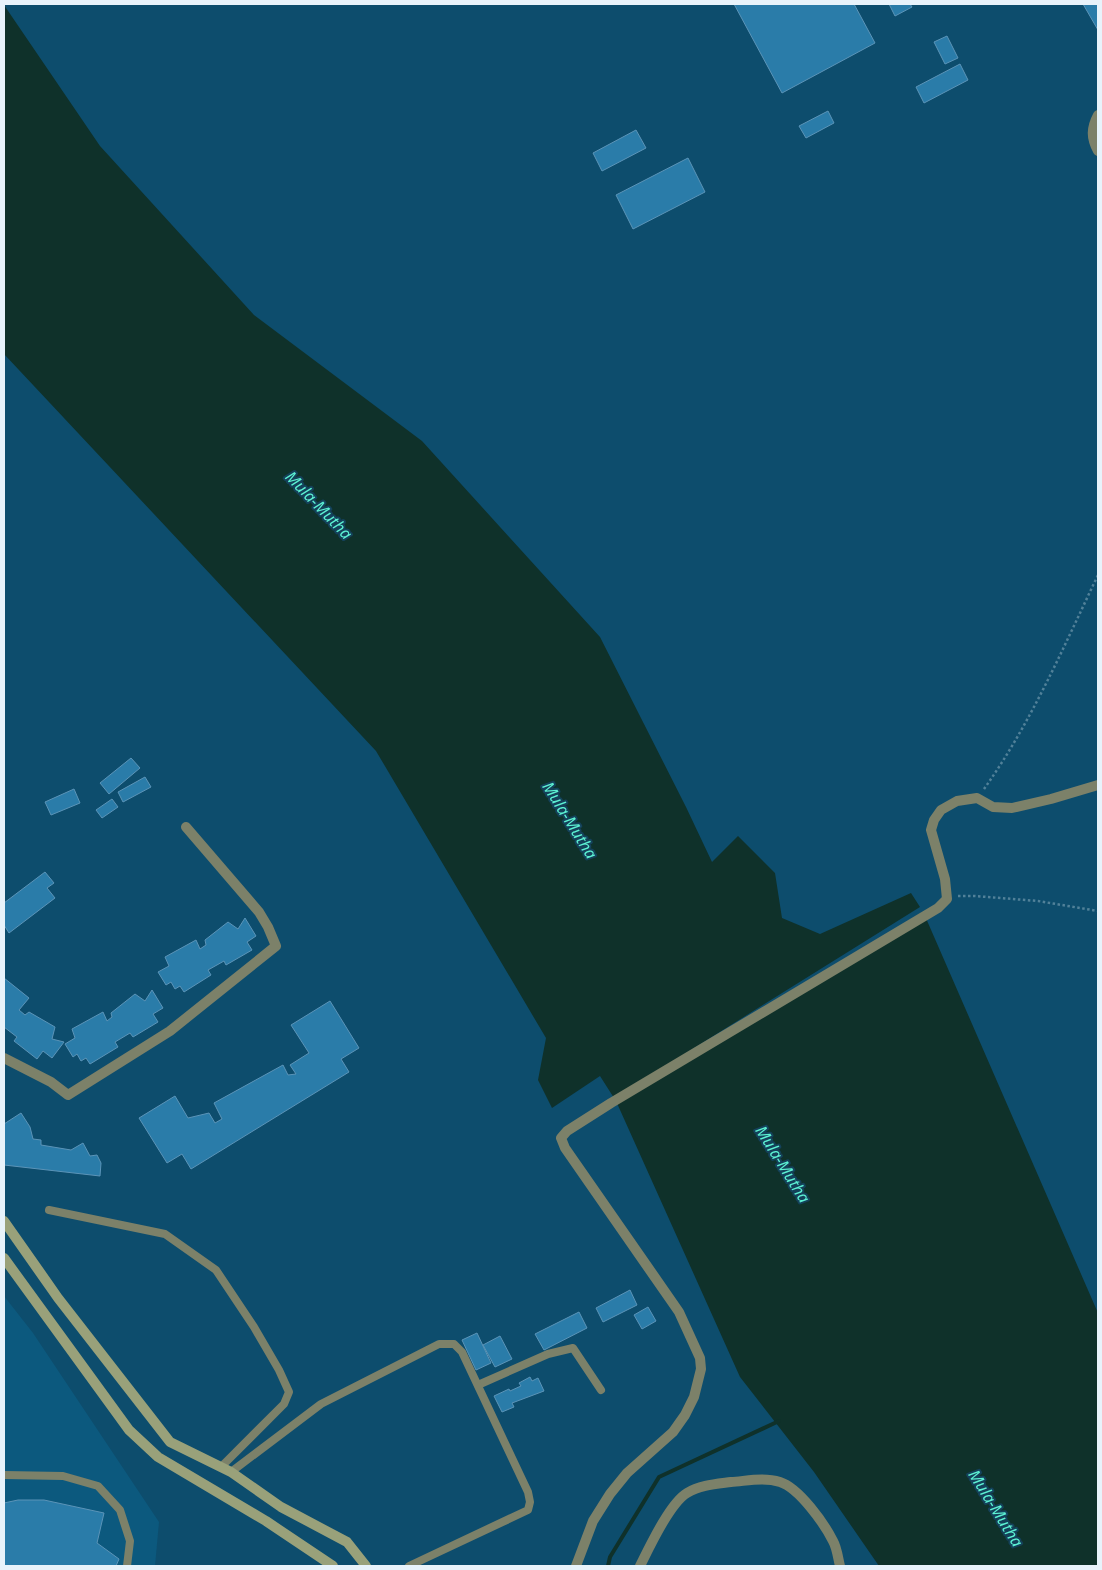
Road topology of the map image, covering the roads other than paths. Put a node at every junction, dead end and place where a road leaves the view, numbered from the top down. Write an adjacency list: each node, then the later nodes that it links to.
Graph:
1 (1098, 115): 2 (street)
2 (1098, 151)
3 (1098, 784): 20 (street)
4 (186, 827): 5 (street)
5 (4, 1058)
6 (49, 1210): 12 (lane)
7 (4, 1221): 8 (main road)
8 (8, 1235): 12 (main road)
9 (4, 1258): 17 (main road)
10 (478, 1386): 11 (lane); 13 (lane); 19 (lane)
11 (601, 1390)
12 (221, 1467): 13 (main road)
13 (231, 1472): 18 (main road)
14 (4, 1475): 16 (lane)
15 (837, 1554): 21 (street); 22 (street); 23 (street)
16 (127, 1566)
17 (333, 1566)
18 (366, 1566)
19 (409, 1566)
20 (576, 1566)
21 (640, 1566)
22 (840, 1566)
23 (848, 1566)

